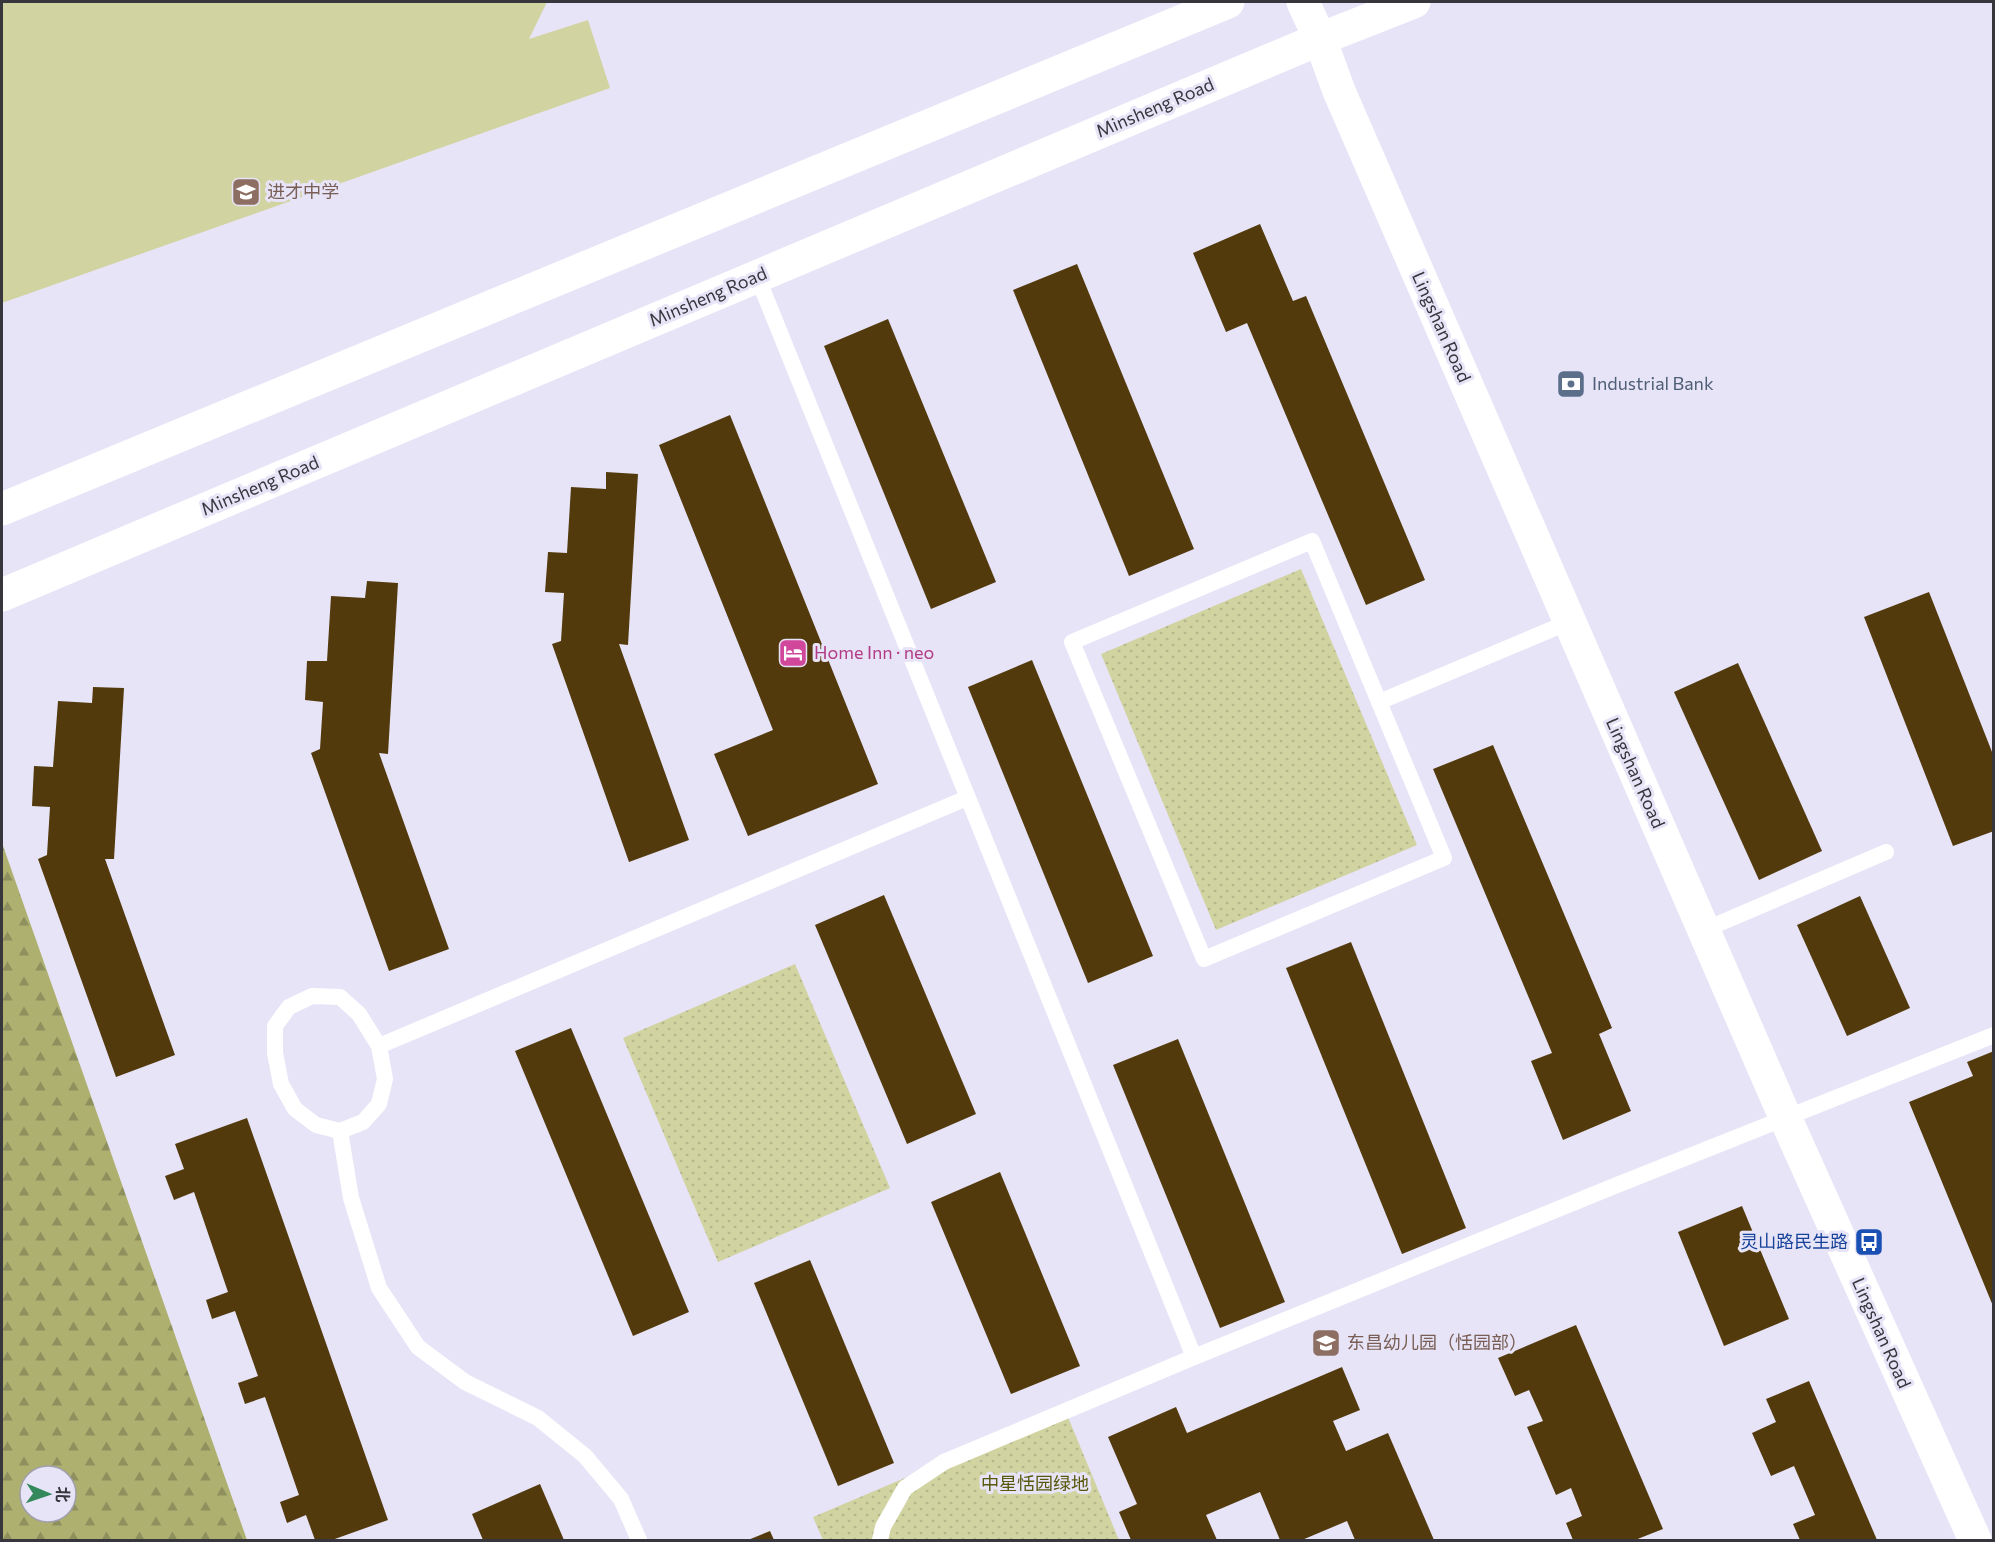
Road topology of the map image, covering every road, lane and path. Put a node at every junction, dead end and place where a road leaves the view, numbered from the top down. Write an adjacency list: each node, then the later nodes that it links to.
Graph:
1 (1228, 2): 6 (main road)
2 (1303, 2): 4 (main road, Lingshan Road)
3 (1414, 2): 4 (main road, Minsheng Road)
4 (1320, 39): 5 (main road, Minsheng Road); 8 (main road, Lingshan Road)
5 (757, 276): 7 (main road, Minsheng Road); 10 (lane)
6 (2, 509)
7 (2, 594)
8 (1569, 622): 9 (lane); 12 (main road, Lingshan Road)
9 (1379, 702): 9 (lane)
10 (967, 798): 14 (lane); 17 (lane)
11 (1886, 852): 12 (lane)
12 (1704, 930): 15 (main road, Lingshan Road)
13 (1994, 1035): 15 (lane)
14 (379, 1046): 16 (lane); 16 (lane)
15 (1785, 1117): 17 (lane); 20 (main road, Lingshan Road)
16 (340, 1131): 18 (lane)
17 (1194, 1357): 19 (lane)
18 (639, 1540)
19 (880, 1540)
20 (1975, 1540)

